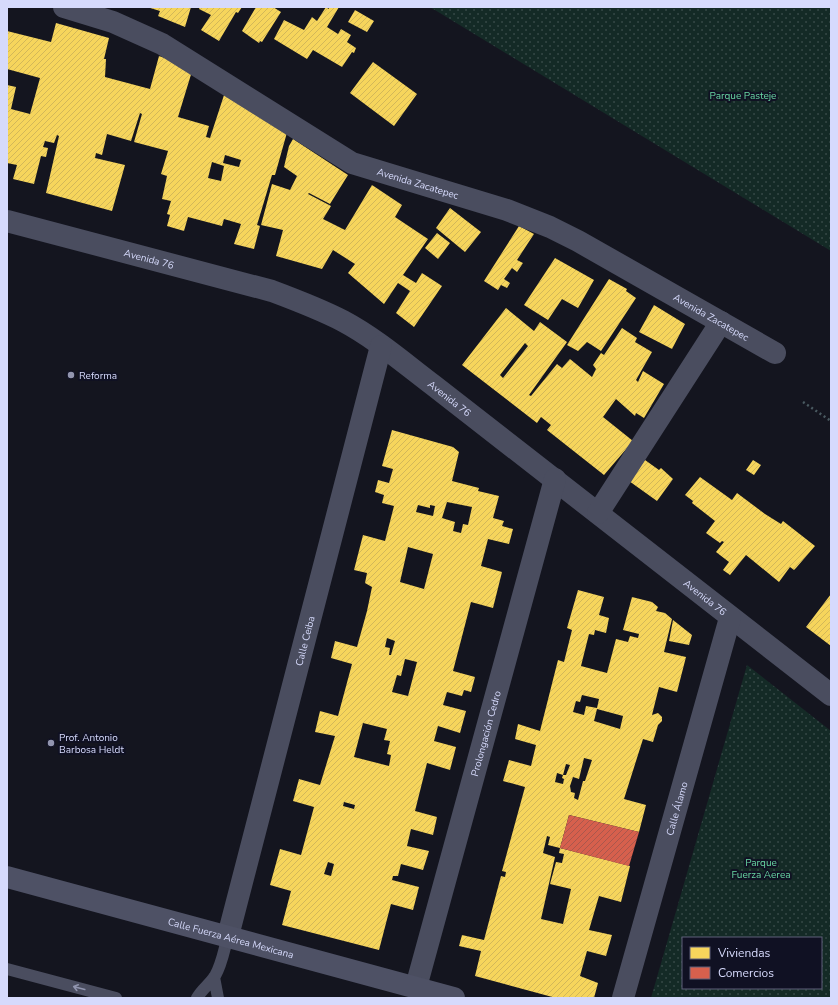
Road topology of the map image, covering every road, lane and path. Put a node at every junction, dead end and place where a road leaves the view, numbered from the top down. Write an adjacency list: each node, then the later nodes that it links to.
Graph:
1 (64, 7): 3 (street, Avenida Zacatepec)
2 (7, 221): 4 (street, Avenida 76)
3 (721, 322): 5 (street, Avenida Zacatepec); 9 (street)
4 (381, 346): 8 (street, Avenida 76); 13 (street, Calle Ceiba)
5 (775, 353)
6 (803, 402): 7 (path)
7 (831, 421)
8 (555, 479): 9 (street, Avenida 76); 16 (street, Prolongación Cedro)
9 (598, 514): 10 (street, Avenida 76)
10 (730, 618): 11 (street, Avenida 76); 21 (street, Calle Álamo)
11 (831, 695)
12 (7, 877): 13 (main road, Calle Fuerza Aérea Mexicana)
13 (228, 936): 15 (lane); 16 (main road, Calle Fuerza Aérea Mexicana)
14 (7, 969): 17 (lane, one-way to 14)
15 (214, 977): 18 (lane); 19 (lane)
16 (415, 993): 20 (main road, Calle Fuerza Aérea Mexicana)
17 (116, 998)
18 (197, 998)
19 (218, 998)
20 (454, 998)
21 (623, 998)

